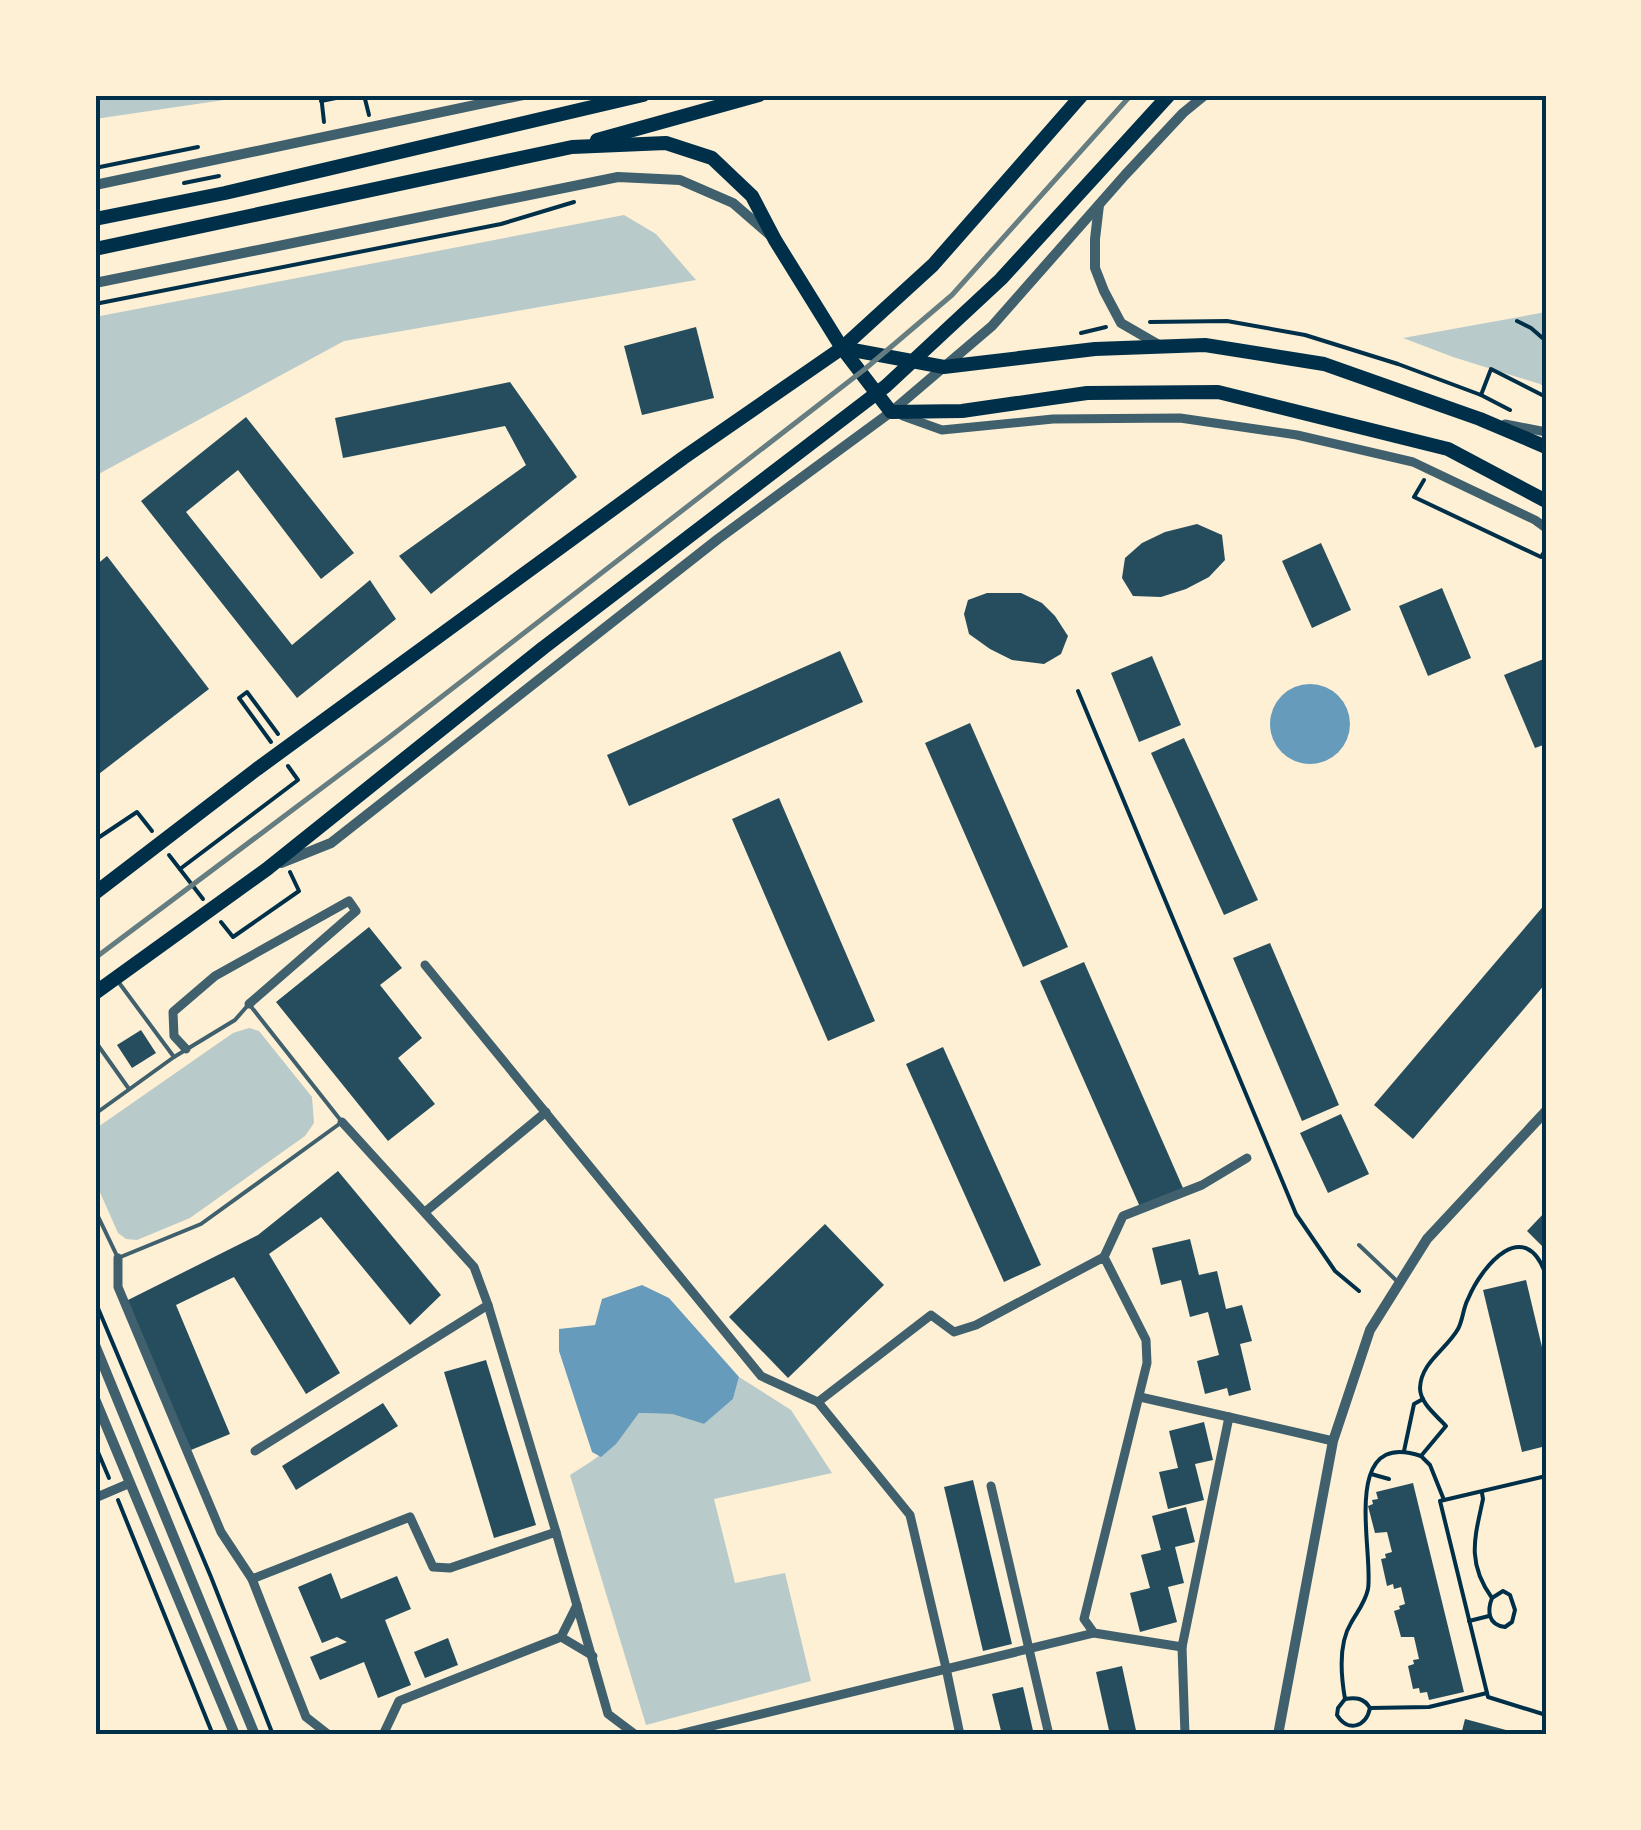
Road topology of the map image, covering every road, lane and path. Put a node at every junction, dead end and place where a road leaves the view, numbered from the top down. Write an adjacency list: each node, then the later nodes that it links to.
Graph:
1 (351, 95): 8 (path)
2 (523, 95): 11 (street)
3 (643, 95): 14 (main road)
4 (759, 95): 10 (main road)
5 (1082, 95): 24 (main road)
6 (1169, 95): 46 (main road)
7 (1205, 95): 13 (street)
8 (321, 98): 9 (path)
9 (324, 122)
10 (572, 147): 15 (main road); 17 (main road)
11 (95, 184)
12 (576, 201): 18 (path)
13 (1100, 204): 23 (street); 25 (street)
14 (95, 219)
15 (775, 240): 19 (street); 24 (main road)
16 (351, 244): 18 (path)
17 (95, 249)
18 (352, 254): 20 (path)
19 (95, 283)
20 (95, 304)
21 (1518, 320): 22 (path)
22 (1546, 340)
23 (1162, 346): 25 (main road); 29 (main road)
24 (842, 348): 25 (main road); 28 (main road); 48 (main road)
25 (944, 367): 28 (street)
26 (1481, 396): 27 (path)
27 (1546, 397)
28 (892, 412): 32 (street); 33 (main road); 44 (street)
29 (1480, 419): 30 (street); 31 (main road)
30 (1546, 432)
31 (1546, 447)
32 (1430, 470): 34 (street); 36 (path)
33 (1546, 501)
34 (1546, 528)
35 (1546, 548): 36 (path)
36 (1543, 560)
37 (1078, 691): 70 (path)
38 (268, 722): 39 (path)
39 (278, 752)
40 (288, 766): 45 (path)
41 (137, 812): 42 (path)
42 (95, 840)
43 (170, 856): 45 (path)
44 (284, 862): 46 (street); 49 (path)
45 (180, 869): 47 (path)
46 (266, 869): 51 (main road)
47 (196, 892)
48 (95, 893)
49 (233, 937)
50 (425, 964): 59 (street)
51 (116, 979): 52 (main road); 56 (lane)
52 (95, 993)
53 (248, 1004): 55 (lane); 55 (street); 61 (lane)
54 (95, 1041): 57 (lane)
55 (186, 1050): 56 (lane)
56 (174, 1057): 57 (lane)
57 (129, 1089): 60 (lane)
58 (1546, 1111): 69 (street)
59 (546, 1112): 64 (street); 77 (street)
60 (95, 1114)
61 (342, 1122): 64 (street); 67 (lane)
62 (1246, 1158): 66 (street)
63 (95, 1210): 67 (lane)
64 (425, 1212): 72 (street)
65 (1359, 1244): 69 (lane)
66 (1104, 1257): 74 (street); 77 (street)
67 (118, 1258): 94 (street)
68 (1546, 1275): 75 (path)
69 (1399, 1283): 79 (street)
70 (1359, 1291)
71 (95, 1301): 112 (path)
72 (488, 1305): 81 (street); 93 (street)
73 (95, 1345): 111 (street)
74 (1140, 1397): 78 (street); 99 (street)
75 (1423, 1398): 82 (path); 83 (path)
76 (95, 1399): 87 (street)
77 (818, 1402): 104 (street)
78 (1229, 1417): 79 (street); 101 (street)
79 (1332, 1441): 120 (street)
80 (95, 1445): 89 (path)
81 (254, 1450)
82 (1404, 1452): 83 (path); 84 (path)
83 (1421, 1456): 92 (path)
84 (1371, 1474): 86 (path); 106 (path)
85 (1546, 1476): 90 (path)
86 (1389, 1479)
87 (130, 1483): 89 (street); 110 (street)
88 (991, 1486): 102 (street)
89 (114, 1490): 91 (street); 109 (path)
90 (1481, 1491): 92 (path); 95 (path)
91 (95, 1498)
92 (1444, 1500): 98 (path)
93 (556, 1532): 94 (street); 96 (street)
94 (252, 1579): 113 (street)
95 (1492, 1598): 97 (path); 97 (path)
96 (578, 1604): 100 (street); 103 (street)
97 (1489, 1616): 98 (path)
98 (1469, 1621): 105 (path)
99 (1094, 1633): 101 (street); 102 (street)
100 (562, 1636): 103 (street); 114 (street)
101 (1182, 1647): 119 (street)
102 (1030, 1648): 104 (street); 118 (street)
103 (593, 1656): 115 (street)
104 (946, 1668): 116 (street); 117 (street)
105 (1486, 1693): 107 (path); 108 (path)
106 (1345, 1699): 107 (path); 107 (path)
107 (1370, 1708)
108 (1546, 1715)
109 (213, 1735)
110 (235, 1735)
111 (255, 1735)
112 (274, 1735)
113 (329, 1735)
114 (384, 1735)
115 (636, 1735)
116 (676, 1735)
117 (960, 1735)
118 (1049, 1735)
119 (1185, 1735)
120 (1278, 1735)

